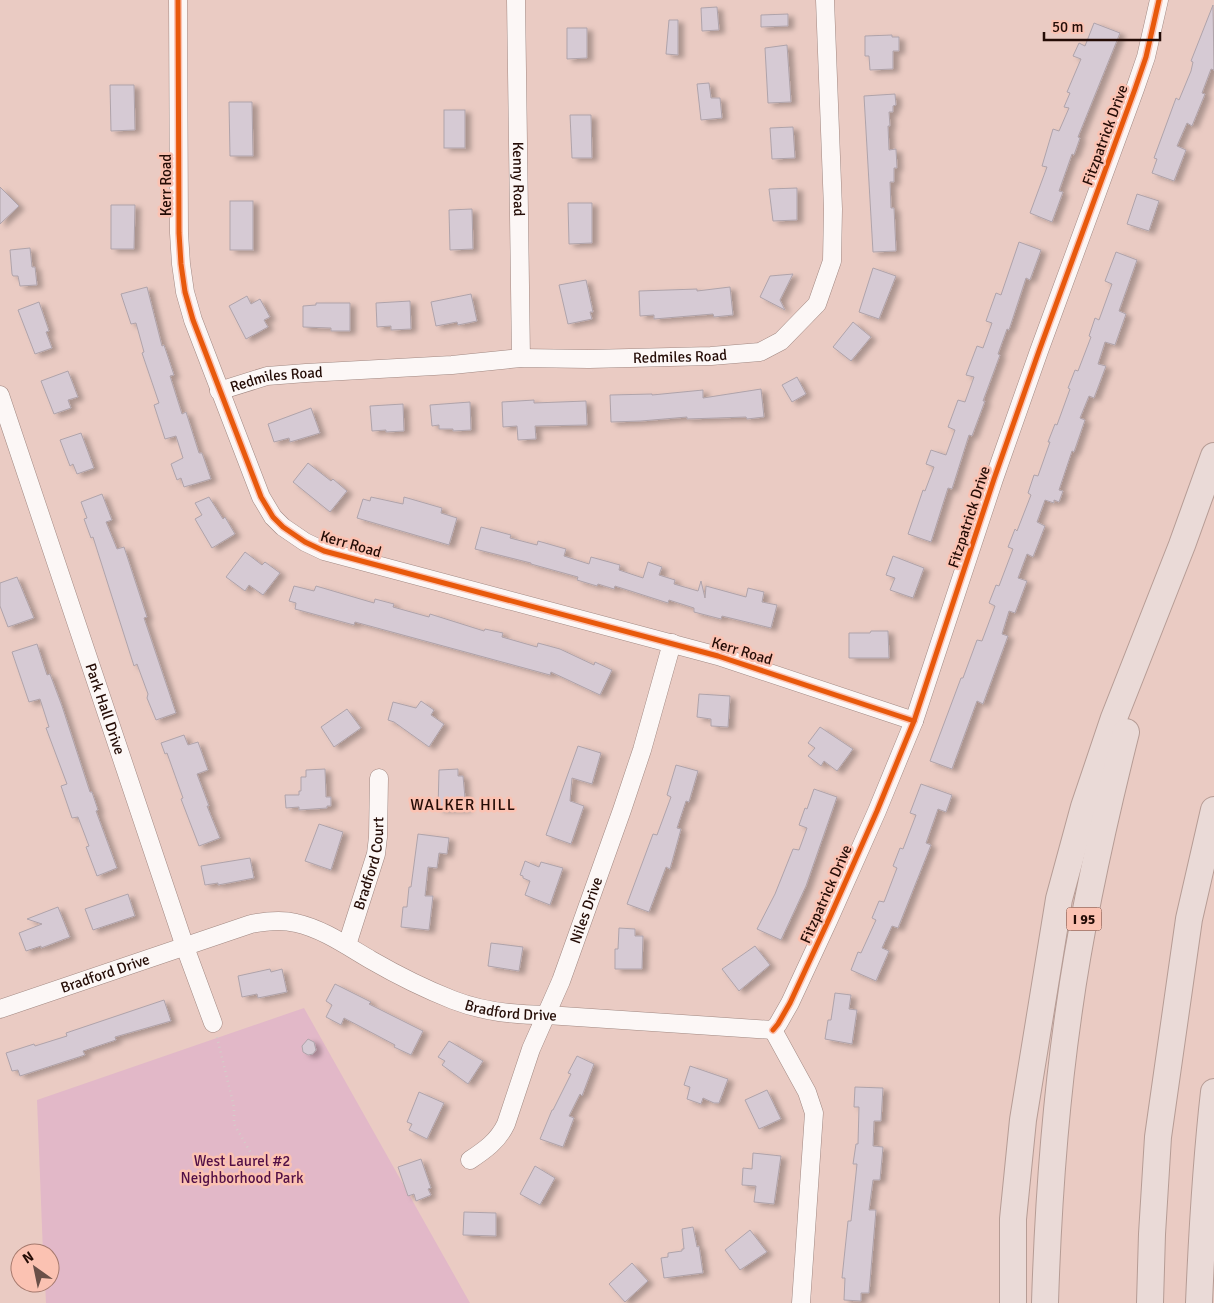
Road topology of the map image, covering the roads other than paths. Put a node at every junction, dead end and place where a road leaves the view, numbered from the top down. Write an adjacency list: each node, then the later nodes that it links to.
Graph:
1 (178, 0): 6 (street, Kerr Road)
2 (516, 0): 5 (street, Kenny Road)
3 (825, 0): 5 (street, Redmiles Road)
4 (1159, 0): 11 (street, Fitzpatrick Drive)
5 (521, 358): 6 (street, Redmiles Road)
6 (219, 390): 10 (street, Kerr Road)
7 (0, 395): 15 (street, Park Hall Drive)
8 (1214, 456): 9 (highway, I 95)
9 (1182, 545): 23 (highway); 24 (highway, I 95)
10 (672, 643): 11 (street, Kerr Road); 17 (street, Niles Drive)
11 (914, 721): 19 (street, Fitzpatrick Drive)
12 (380, 778): 14 (street, Bradford Court)
13 (1214, 810): 25 (highway)
14 (346, 945): 15 (street, Bradford Drive); 17 (street, Bradford Drive)
15 (185, 947): 16 (street, Bradford Drive); 18 (street, Park Hall Drive)
16 (0, 1009)
17 (547, 1015): 19 (street, Bradford Drive); 21 (street, Niles Drive)
18 (213, 1023)
19 (773, 1030): 22 (street)
20 (1214, 1092): 26 (highway)
21 (470, 1160)
22 (801, 1303)
23 (1013, 1303)
24 (1045, 1303)
25 (1150, 1303)
26 (1199, 1303)

